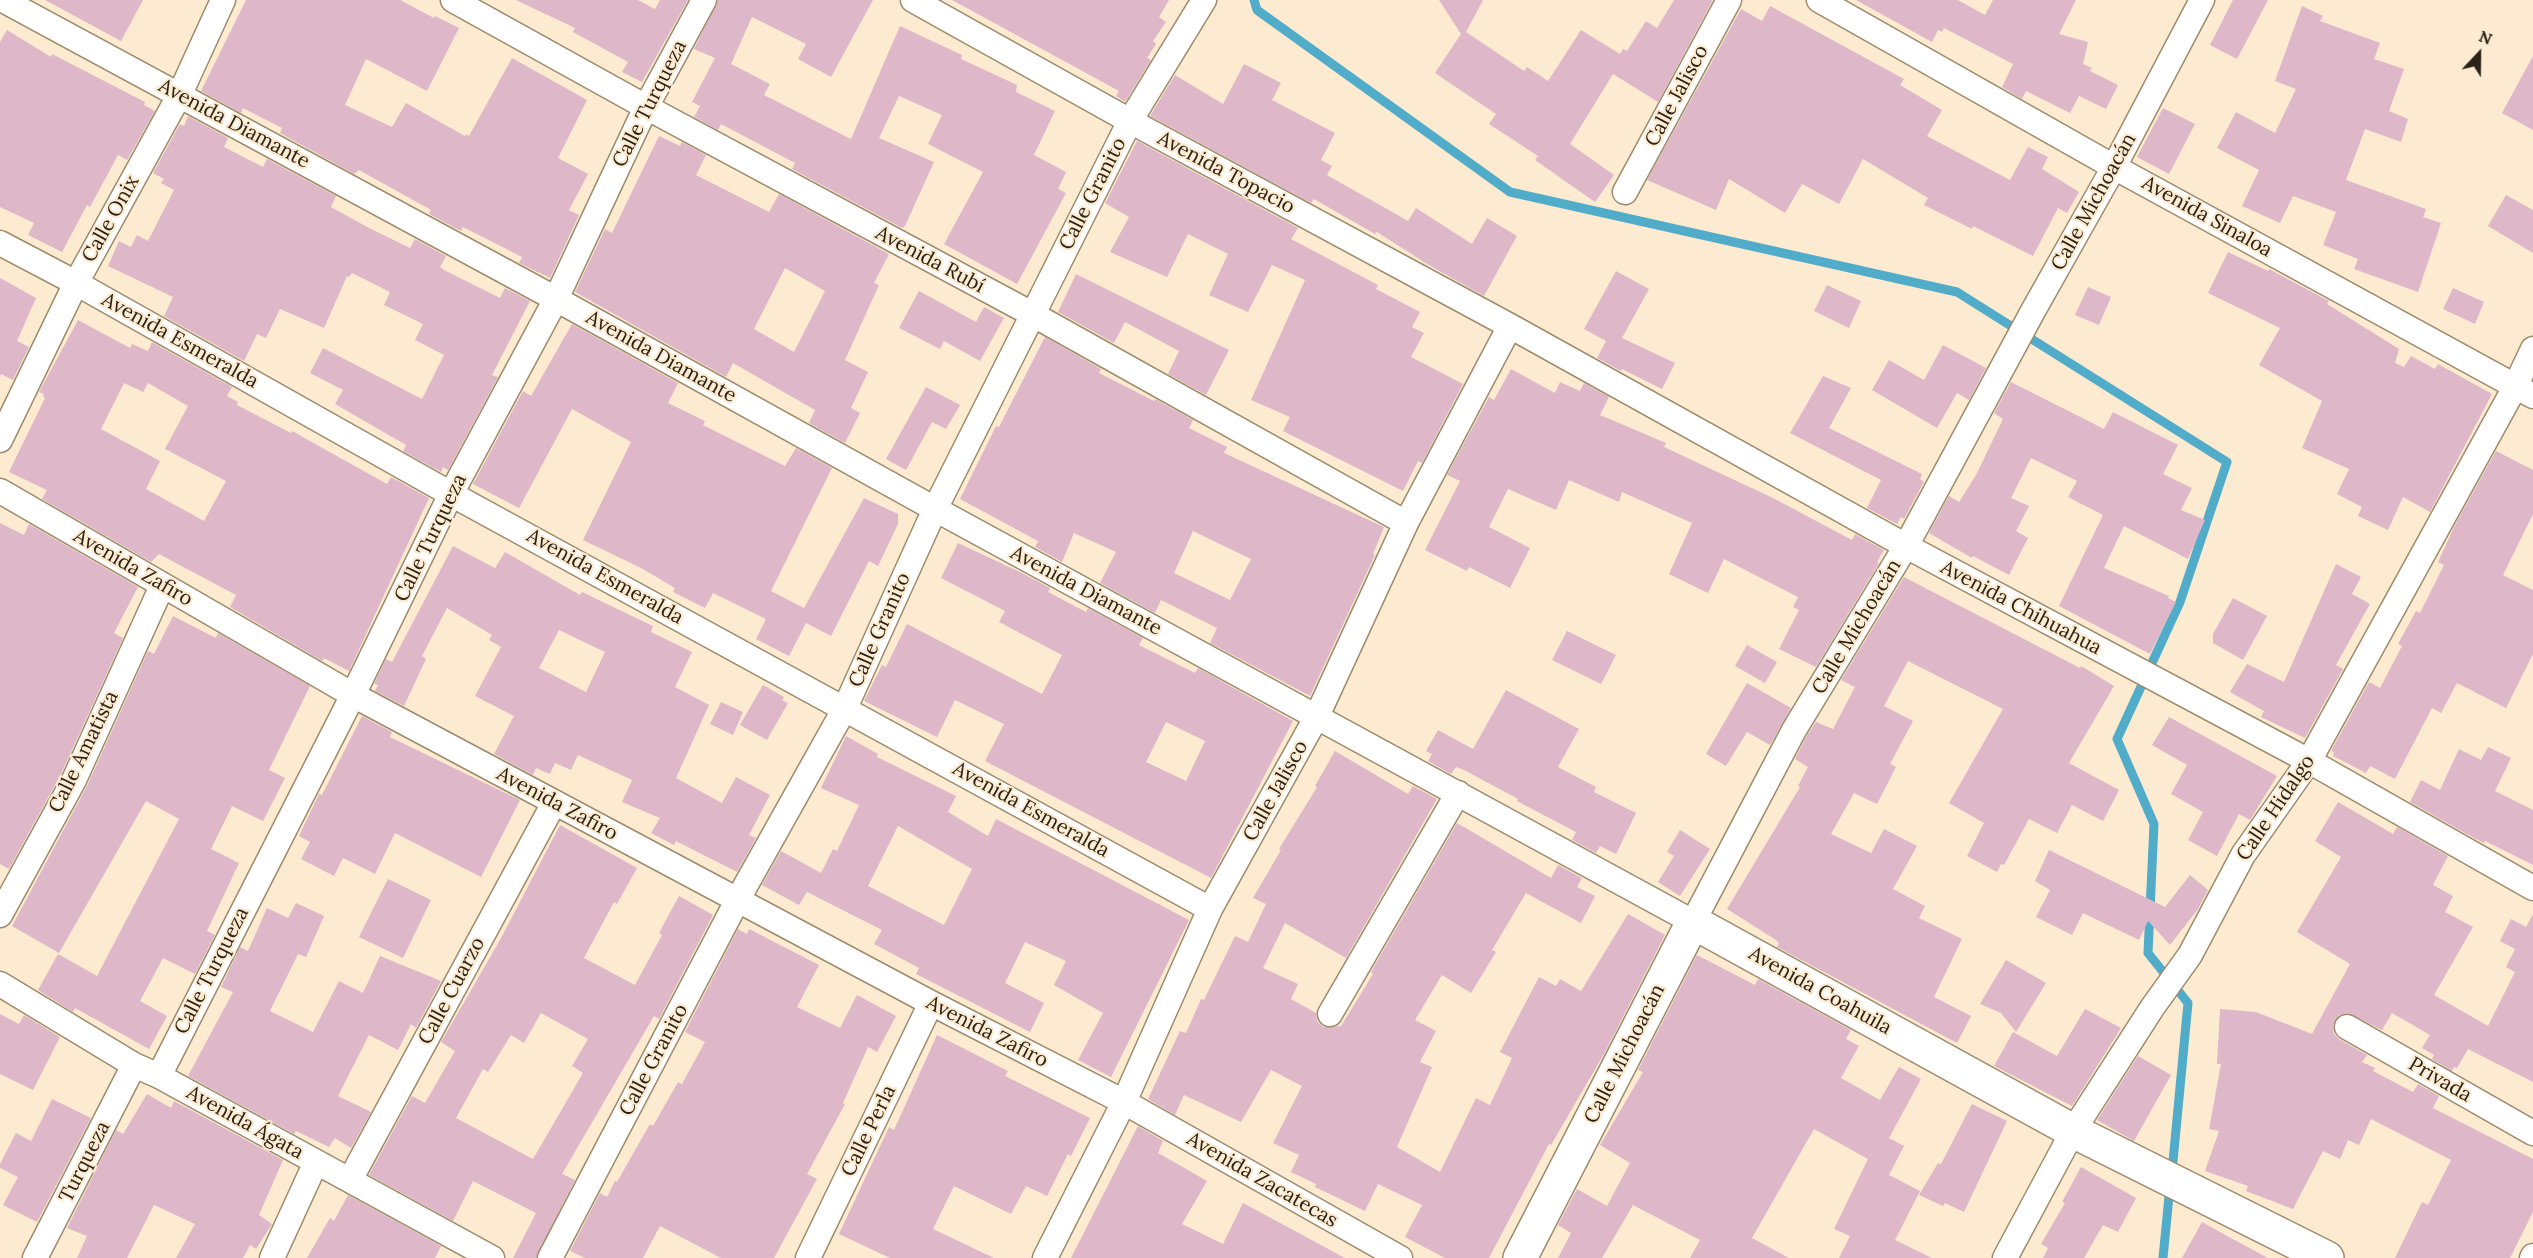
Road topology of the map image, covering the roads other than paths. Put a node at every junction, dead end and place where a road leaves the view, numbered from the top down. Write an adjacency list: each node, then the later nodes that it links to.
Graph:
1 (3, 0): 11 (street, Avenida Diamante)
2 (223, 0): 11 (street, Calle Onix)
3 (453, 0): 12 (street, Avenida Rubí)
4 (704, 0): 12 (street, Calle Turqueza)
5 (913, 0): 10 (street, Avenida Topacio)
6 (1204, 0): 13 (street, Calle Granito)
7 (1729, 0): 15 (street, Calle Jalisco)
8 (1819, 0): 14 (street, Avenida Sinaloa)
9 (2202, 0): 14 (street, Calle Michoacán)
10 (948, 8): 13 (street, Avenida Topacio)
11 (180, 94): 17 (street, Calle Onix); 18 (street, Avenida Diamante)
12 (646, 107): 18 (street, Calle Turqueza); 19 (street, Avenida Rubí)
13 (1130, 121): 19 (street, Calle Granito); 20 (street, Avenida Topacio)
14 (2115, 167): 22 (street, Avenida Sinaloa); 28 (street, Calle Michoacán)
15 (1625, 192)
16 (0, 243): 17 (street, Avenida Esmeralda)
17 (76, 283): 23 (street, Calle Onix); 25 (street, Avenida Esmeralda)
18 (556, 299): 25 (street, Calle Turqueza); 26 (street, Avenida Diamante)
19 (1032, 314): 26 (street, Calle Granito); 27 (street, Avenida Rubí)
20 (1510, 326): 27 (street, Calle Jalisco); 28 (street, Avenida Chihuahua)
21 (2533, 349): 22 (street, Calle Hidalgo)
22 (2524, 391): 33 (street, Calle Hidalgo)
23 (0, 440)
24 (0, 491): 29 (street, Avenida Zafiro)
25 (452, 494): 30 (street, Calle Turqueza); 31 (street, Avenida Esmeralda)
26 (934, 509): 31 (street, Calle Granito); 32 (street, Avenida Diamante)
27 (1406, 523): 32 (street, Calle Jalisco)
28 (1906, 546): 33 (street, Avenida Chihuahua); 40 (street, Calle Michoacán)
29 (162, 586): 30 (street, Avenida Zafiro); 39 (street, Calle Amatista)
30 (353, 695): 35 (street, Avenida Zafiro); 46 (street, Calle Turqueza)
31 (845, 708): 37 (street, Calle Granito); 38 (street, Avenida Esmeralda)
32 (1317, 716): 34 (street, Avenida Coahuila); 38 (street, Calle Jalisco)
33 (2308, 761): 36 (street, Avenida Chihuahua); 48 (street, Calle Hidalgo)
34 (1458, 793): 40 (street, Avenida Coahuila); 43 (street)
35 (554, 803): 37 (street, Avenida Zafiro); 51 (street, Calle Cuarzo)
36 (2533, 888)
37 (738, 899): 42 (street, Avenida Zafiro); 55 (street, Calle Granito)
38 (1210, 909): 47 (street, Calle Jalisco)
39 (0, 915)
40 (1693, 922): 48 (street, Avenida Coahuila); 59 (street, Calle Michoacán)
41 (0, 984): 45 (street, Avenida Ágata)
42 (931, 1004): 47 (street, Avenida Zafiro); 56 (street, Calle Perla)
43 (1330, 1014)
44 (2347, 1027): 49 (street, Privada)
45 (134, 1065): 46 (street, Avenida Ágata); 52 (street, Turqueza)
46 (159, 1076): 50 (street, Avenida Ágata)
47 (1124, 1101): 57 (street, Calle Jalisco); 58 (street, Avenida Zacatecas)
48 (2073, 1131): 60 (street, Calle Hidalgo); 61 (street, Avenida Coahuila)
49 (2533, 1133)
50 (316, 1162): 51 (street, Avenida Ágata); 53 (street)
51 (350, 1180): 54 (street, Avenida Ágata)
52 (35, 1258)
53 (272, 1258)
54 (492, 1258)
55 (550, 1258)
56 (808, 1258)
57 (1045, 1258)
58 (1400, 1258)
59 (1520, 1258)
60 (2005, 1258)
61 (2327, 1258)

